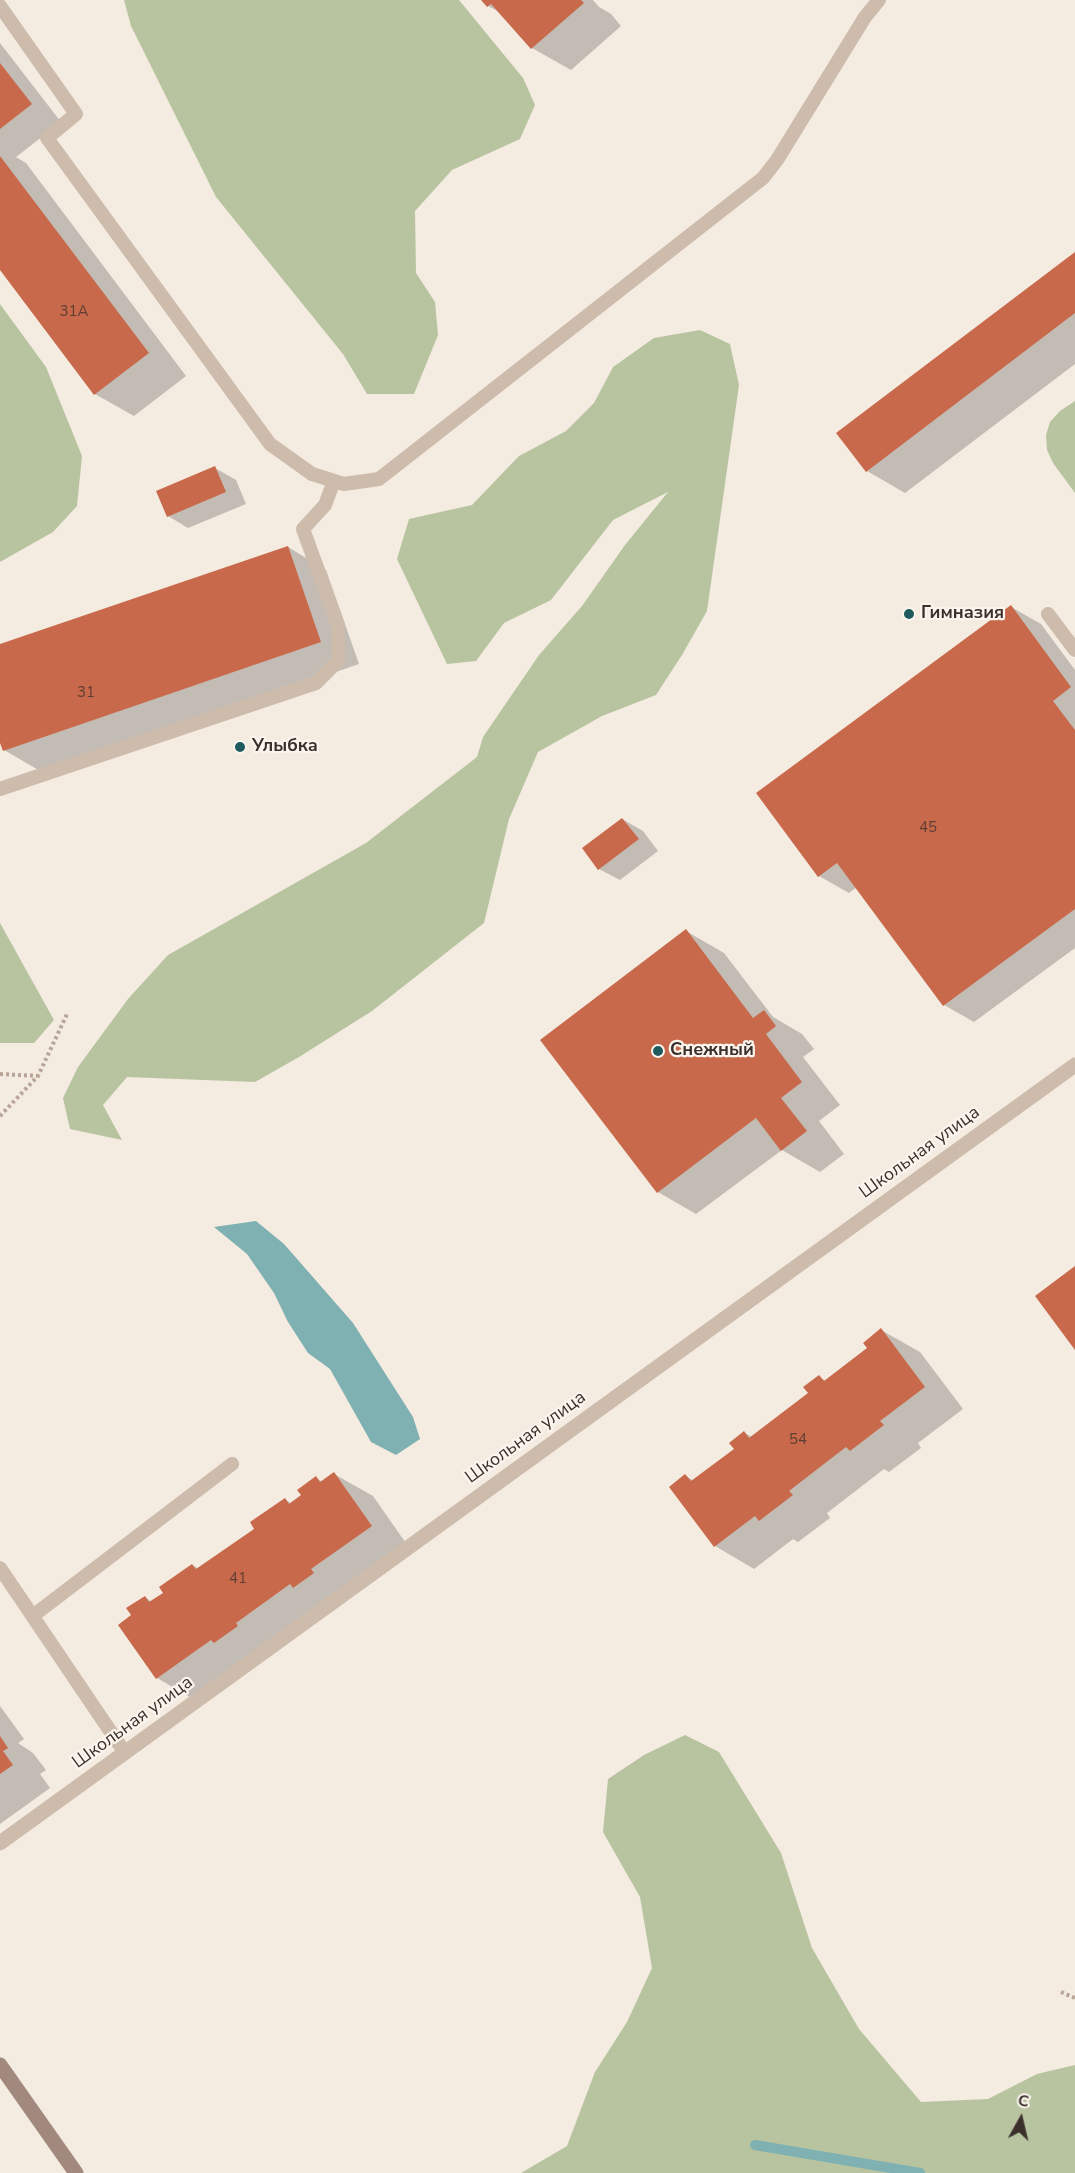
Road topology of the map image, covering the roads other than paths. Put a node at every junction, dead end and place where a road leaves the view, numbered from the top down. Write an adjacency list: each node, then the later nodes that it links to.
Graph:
1 (879, 0): 3 (lane)
2 (0, 6): 3 (lane)
3 (334, 481): 6 (lane)
4 (1048, 614): 5 (lane)
5 (1075, 650)
6 (0, 789)
7 (1075, 1065): 11 (street, Школьная улица)
8 (232, 1464): 10 (lane)
9 (0, 1568): 10 (lane)
10 (34, 1615): 11 (lane)
11 (125, 1753): 12 (street, Школьная улица)
12 (0, 1843)
13 (0, 2065): 14 (street)
14 (76, 2173)

